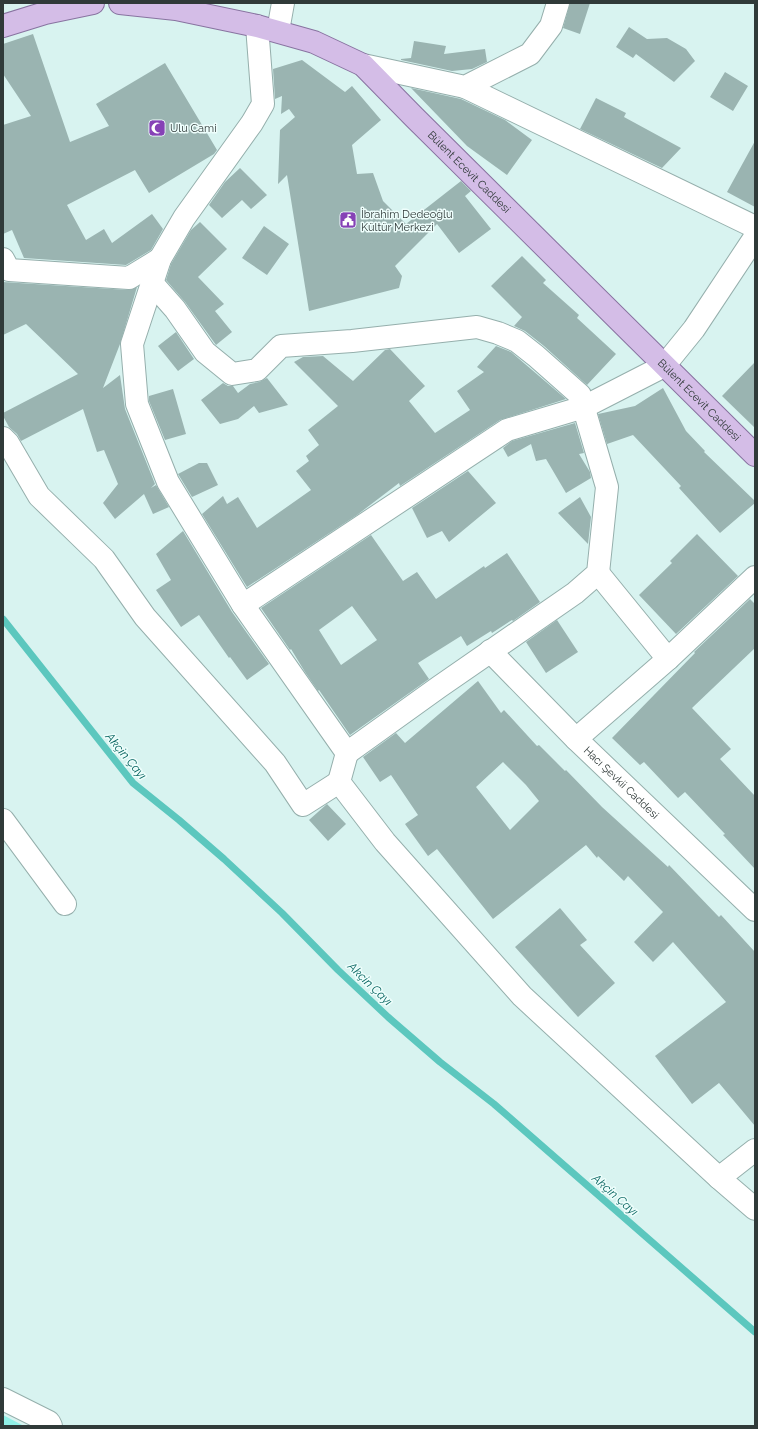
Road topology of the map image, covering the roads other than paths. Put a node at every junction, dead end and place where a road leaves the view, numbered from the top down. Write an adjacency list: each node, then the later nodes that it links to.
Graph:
1 (93, 3): 5 (main road)
2 (120, 3): 7 (main road, Bülent Ecevit Caddesi)
3 (282, 3): 8 (street)
4 (558, 3): 10 (street)
5 (44, 8): 6 (main road)
6 (3, 26)
7 (257, 26): 8 (main road, Bülent Ecevit Caddesi); 14 (street)
8 (278, 31): 9 (main road, Bülent Ecevit Caddesi)
9 (363, 65): 10 (street); 16 (main road, Bülent Ecevit Caddesi)
10 (466, 87): 11 (street)
11 (755, 227)
12 (755, 238): 16 (street)
13 (3, 259): 14 (street)
14 (160, 259): 15 (street)
15 (152, 283): 17 (street); 22 (street)
16 (664, 366): 17 (street); 19 (main road, Bülent Ecevit Caddesi)
17 (584, 407): 20 (street); 22 (street)
18 (3, 438): 27 (street)
19 (755, 454)
20 (598, 573): 23 (street); 24 (street)
21 (755, 577): 24 (street)
22 (243, 605): 26 (street)
23 (490, 652): 25 (street, Hacı Şevkii Caddesi); 26 (street)
24 (668, 659): 25 (street)
25 (576, 739): 30 (street, Hacı Şevkii Caddesi)
26 (347, 754): 27 (street)
27 (339, 782): 32 (street)
28 (3, 820): 29 (street)
29 (65, 904)
30 (753, 905)
31 (755, 1150): 32 (street)
32 (719, 1178): 33 (street)
33 (755, 1209)
34 (3, 1399): 35 (street)
35 (51, 1426)

